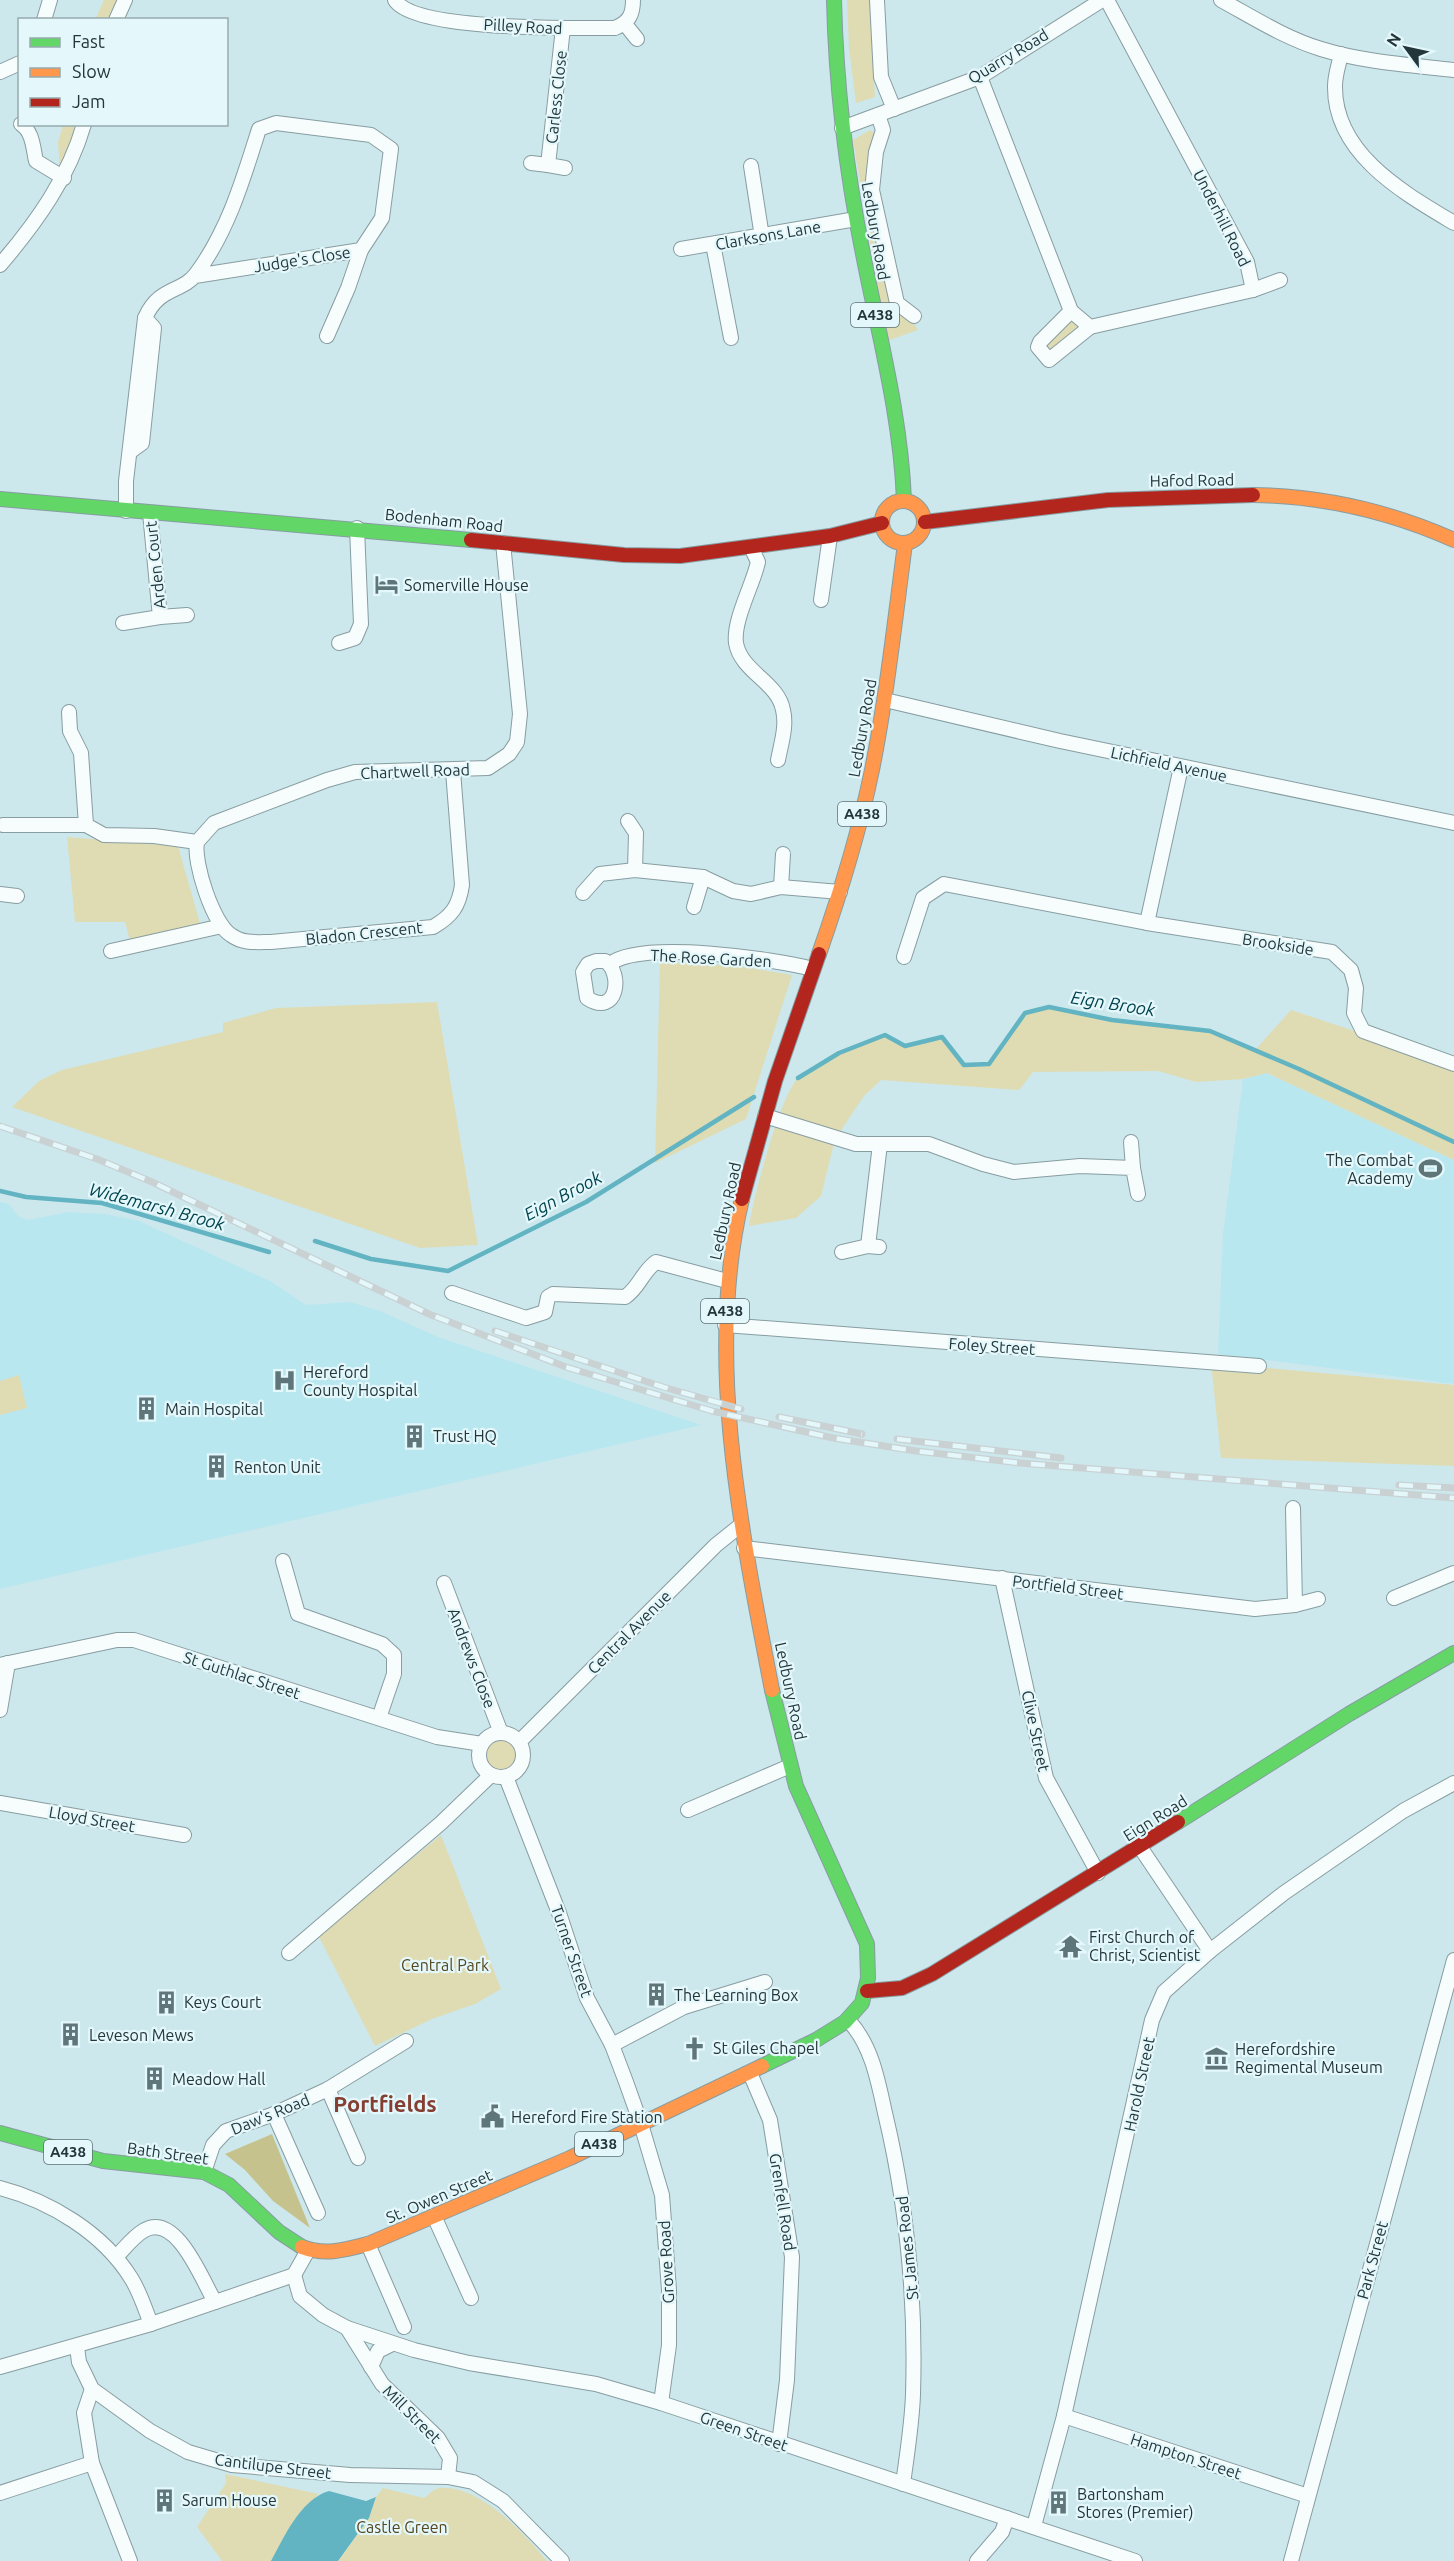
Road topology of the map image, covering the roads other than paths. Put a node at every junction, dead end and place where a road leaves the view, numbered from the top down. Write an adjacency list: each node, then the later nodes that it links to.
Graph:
1 (50, 0): 10 (street)
2 (125, 0): 11 (street)
3 (633, 0): 12 (street)
4 (834, 0): 24 (main road, Ledbury Road / A438)
5 (878, 0): 20 (street)
6 (1102, 0): 19 (street, Quarry Road)
7 (1107, 0): 39 (street, Underhill Road)
8 (1221, 0): 15 (street)
9 (393, 2): 13 (street, Pilley Road)
10 (45, 18)
11 (117, 18)
12 (625, 24): 13 (street, Pilley Road); 14 (street)
13 (563, 28): 26 (street, Carless Close)
14 (637, 39)
15 (1341, 54): 17 (street); 31 (street)
16 (18, 64): 18 (street)
17 (1454, 70)
18 (0, 72)
19 (980, 77): 20 (street, Quarry Road); 40 (street)
20 (894, 109): 21 (street, Quarry Road)
21 (878, 115): 24 (street, Quarry Road); 41 (street, Ledbury Road)
22 (23, 126): 29 (street)
23 (83, 126): 29 (street)
24 (842, 128): 30 (main road, Ledbury Road / A438)
25 (531, 163): 26 (street, Carless Close)
26 (548, 165): 28 (street, Carless Close)
27 (751, 166): 32 (street)
28 (565, 168)
29 (64, 178): 36 (street)
30 (856, 219): 32 (street, Clarksons Lane); 46 (main road, Ledbury Road / A438)
31 (1454, 223)
32 (762, 237): 33 (street, Clarksons Lane)
33 (714, 244): 34 (street, Clarksons Lane); 44 (street)
34 (681, 249)
35 (361, 250): 37 (street, Judge's Close); 37 (street, Judge's Close); 43 (street)
36 (0, 265)
37 (195, 276): 47 (street, Judge's Close)
38 (1280, 280): 39 (street)
39 (1253, 290): 42 (street, Underhill Road)
40 (1071, 311): 42 (street); 42 (street, Underhill Road)
41 (914, 316)
42 (1090, 327)
43 (327, 336)
44 (730, 338)
45 (0, 499): 47 (main road, Bodenham Road)
46 (904, 501): 49 (main road); 50 (main road)
47 (126, 511): 48 (main road, Bodenham Road)
48 (150, 513): 51 (main road, Bodenham Road); 59 (street, Arden Court)
49 (925, 522): 53 (main road, Hafod Road); 55 (main road)
50 (882, 523): 52 (main road, Bodenham Road); 55 (main road)
51 (357, 528): 54 (main road, Bodenham Road); 61 (street)
52 (830, 536): 56 (main road, Bodenham Road); 57 (street)
53 (1454, 540)
54 (503, 543): 56 (main road, Bodenham Road); 66 (street, Chartwell Road)
55 (905, 544): 62 (main road, Ledbury Road / A438)
56 (751, 547): 64 (street)
57 (821, 600)
58 (187, 615): 59 (street, Arden Court)
59 (160, 617): 60 (street, Arden Court)
60 (123, 623)
61 (339, 643)
62 (885, 700): 65 (street, Lichfield Avenue); 76 (main road, Ledbury Road / A438)
63 (69, 712): 70 (street)
64 (778, 760)
65 (1181, 767): 68 (street, Lichfield Avenue); 81 (street)
66 (453, 771): 71 (street, Chartwell Road); 82 (street, Bladon Crescent)
67 (628, 821): 73 (street)
68 (1454, 823)
69 (3, 825): 70 (street)
70 (86, 825): 71 (street)
71 (198, 842): 82 (street)
72 (783, 854): 75 (street)
73 (635, 870): 74 (street); 77 (street)
74 (703, 877): 75 (street); 80 (street)
75 (781, 887): 76 (street)
76 (840, 892): 86 (main road, Ledbury Road / A438)
77 (583, 893)
78 (0, 894): 79 (street)
79 (17, 896)
80 (694, 907)
81 (1147, 923): 84 (street, Brookside); 87 (street, Brookside)
82 (222, 926): 83 (street)
83 (111, 951)
84 (904, 957)
85 (610, 964): 86 (street, The Rose Garden)
86 (813, 969): 88 (main road, Ledbury Road / A438)
87 (1454, 1064)
88 (767, 1109): 90 (street); 94 (main road, Ledbury Road / A438)
89 (1131, 1142): 91 (street)
90 (880, 1144): 91 (street); 93 (street)
91 (1133, 1168): 92 (street)
92 (1138, 1194)
93 (842, 1252)
94 (727, 1281): 95 (street); 96 (main road, Ledbury Road / A438)
95 (452, 1293)
96 (725, 1325): 97 (street, Foley Street); 99 (main road, Ledbury Road / A438)
97 (1259, 1366)
98 (1293, 1508): 107 (street)
99 (741, 1525): 100 (main road, Ledbury Road / A438); 113 (street, Central Avenue)
100 (744, 1548): 103 (street, Portfield Street); 115 (main road, Ledbury Road / A438)
101 (283, 1561): 111 (street)
102 (1454, 1573): 105 (street)
103 (1002, 1578): 107 (street, Portfield Street); 123 (street, Clive Street)
104 (444, 1583): 112 (street, Andrews Close)
105 (1394, 1598)
106 (1318, 1599): 107 (street, Portfield Street)
107 (1295, 1605)
108 (1454, 1653): 122 (main road, Eign Road)
109 (4, 1664): 110 (street); 111 (street, St Guthlac Street)
110 (0, 1710)
111 (379, 1718): 114 (street, St Guthlac Street)
112 (501, 1732): 113 (street); 114 (street)
113 (519, 1742): 117 (street)
114 (482, 1744): 116 (street)
115 (790, 1766): 120 (street); 128 (main road, Ledbury Road / A438)
116 (491, 1775): 117 (street); 125 (street)
117 (506, 1777): 131 (street, Turner Street)
118 (1454, 1783): 124 (street, Harold Street)
119 (0, 1803): 121 (street, Lloyd Street)
120 (688, 1810)
121 (184, 1835)
122 (1140, 1847): 123 (main road, Eign Road); 124 (street)
123 (1098, 1874): 128 (main road, Eign Road)
124 (1210, 1951): 157 (street, Harold Street)
125 (289, 1953)
126 (1454, 1960): 163 (street, Park Street)
127 (765, 1982): 131 (street)
128 (867, 1991): 129 (main road, A438)
129 (849, 2021): 132 (main road, St. Owen Street / A438); 161 (street, St James Road)
130 (406, 2041): 133 (street, Daw's Road)
131 (612, 2045): 135 (street, Turner Street)
132 (750, 2073): 135 (main road, St. Owen Street / A438); 158 (street, Grenfell Road)
133 (328, 2089): 134 (street, Daw's Road); 137 (street)
134 (274, 2114): 138 (street, Daw's Road); 140 (street)
135 (641, 2124): 141 (main road, St. Owen Street / A438); 156 (street, Grove Road)
136 (0, 2133): 138 (main road, Bath Street / A438)
137 (358, 2158)
138 (204, 2172): 143 (main road, Bath Street / A438)
139 (0, 2188): 144 (street)
140 (318, 2213)
141 (434, 2216): 142 (main road, St. Owen Street / A438); 146 (street)
142 (368, 2244): 143 (main road, St. Owen Street / A438); 149 (street)
143 (307, 2252): 145 (street)
144 (116, 2258): 147 (street); 148 (street)
145 (294, 2275): 147 (street); 150 (street, Mill Street)
146 (471, 2298)
147 (215, 2302): 148 (street)
148 (151, 2325): 152 (street)
149 (404, 2327)
150 (347, 2328): 151 (street, Green Street); 154 (street, Mill Street)
151 (392, 2344): 154 (street); 156 (street, Green Street)
152 (77, 2347): 153 (street); 155 (street, Cantilupe Street)
153 (0, 2367)
154 (371, 2367): 160 (street, Mill Street)
155 (92, 2389): 159 (street); 160 (street, Cantilupe Street)
156 (661, 2403): 158 (street, Green Street)
157 (1064, 2416): 163 (street, Hampton Street); 165 (street, Harold Street)
158 (779, 2444): 161 (street, Green Street)
159 (92, 2463): 162 (street); 166 (street)
160 (448, 2477): 167 (street)
161 (903, 2484): 164 (street, Green Street)
162 (0, 2493)
163 (1308, 2496): 170 (street, Park Street)
164 (1007, 2518): 165 (street, Green Street); 168 (street)
165 (1034, 2526): 169 (street, Green Street)
166 (130, 2561)
167 (562, 2561)
168 (977, 2561)
169 (1135, 2561)
170 (1291, 2561)

